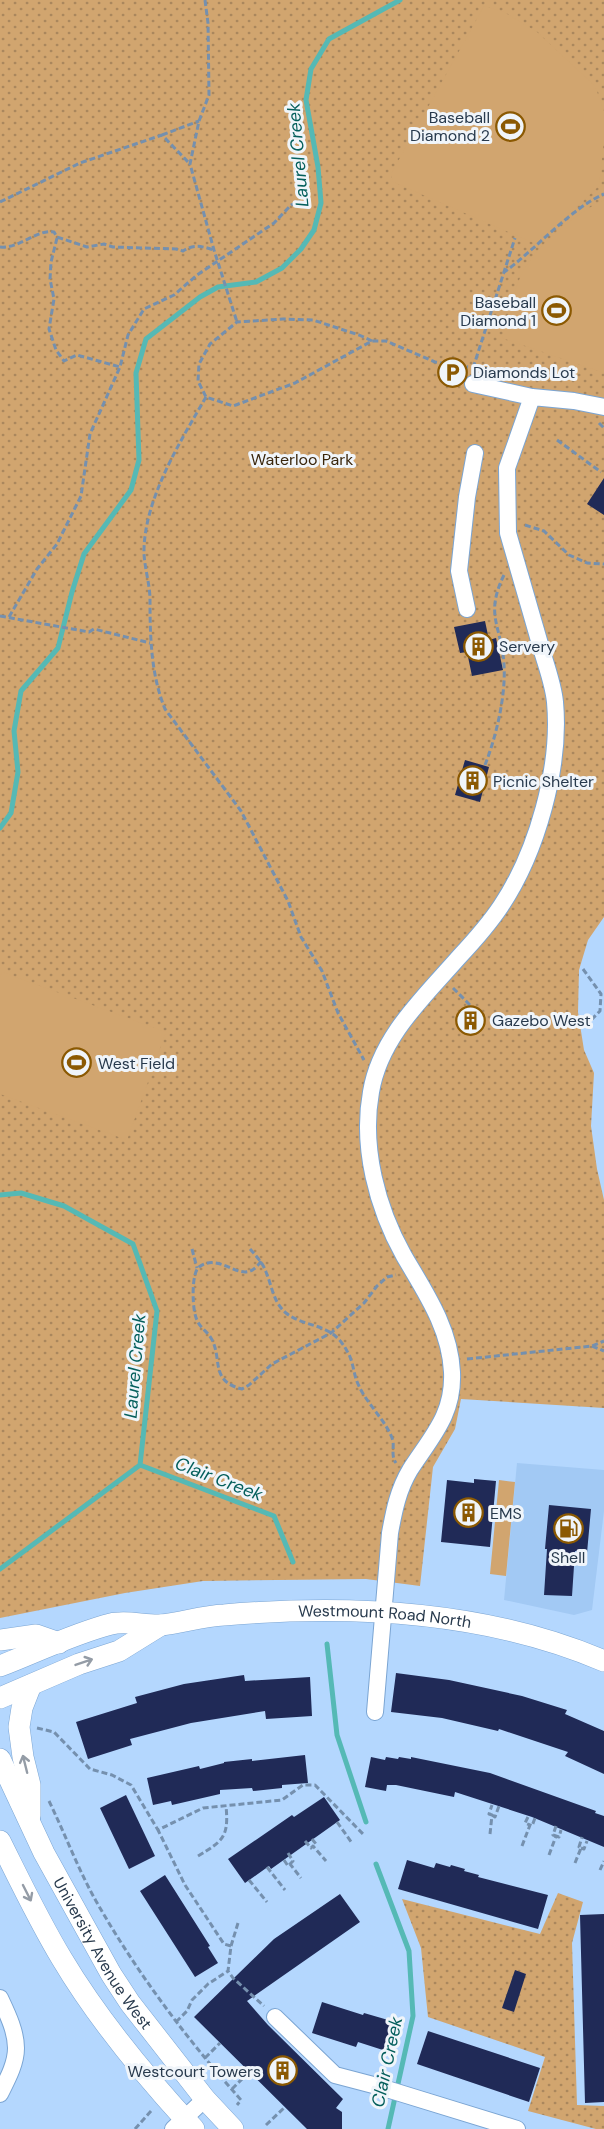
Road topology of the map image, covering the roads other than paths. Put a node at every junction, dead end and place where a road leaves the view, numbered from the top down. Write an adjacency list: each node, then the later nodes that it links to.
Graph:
1 (473, 376): 2 (street)
2 (532, 397): 3 (street); 6 (street)
3 (604, 407)
4 (475, 453): 5 (street)
5 (467, 609)
6 (383, 1612): 7 (main road, Westmount Road North); 10 (main road, Westmount Road North); 14 (street)
7 (161, 1624): 9 (main road, Westmount Road North); 12 (main road, Westmount Road North, one-way to 7)
8 (0, 1640): 9 (main road)
9 (59, 1643): 11 (main road, Westmount Road North)
10 (604, 1662)
11 (0, 1666)
12 (31, 1685): 13 (main road, Westmount Road North); 16 (main road, one-way to 12)
13 (0, 1698)
14 (375, 1712)
15 (0, 1759): 16 (main road, University Avenue West)
16 (30, 1822): 22 (main road, University Avenue West)
17 (0, 1841): 23 (main road, one-way to 23)
18 (0, 1998): 20 (street)
19 (275, 2017): 25 (street)
20 (4, 2075): 21 (street)
21 (0, 2094)
22 (205, 2099): 23 (street); 24 (main road, University Avenue West)
23 (184, 2125)
24 (233, 2129)
25 (517, 2129)

